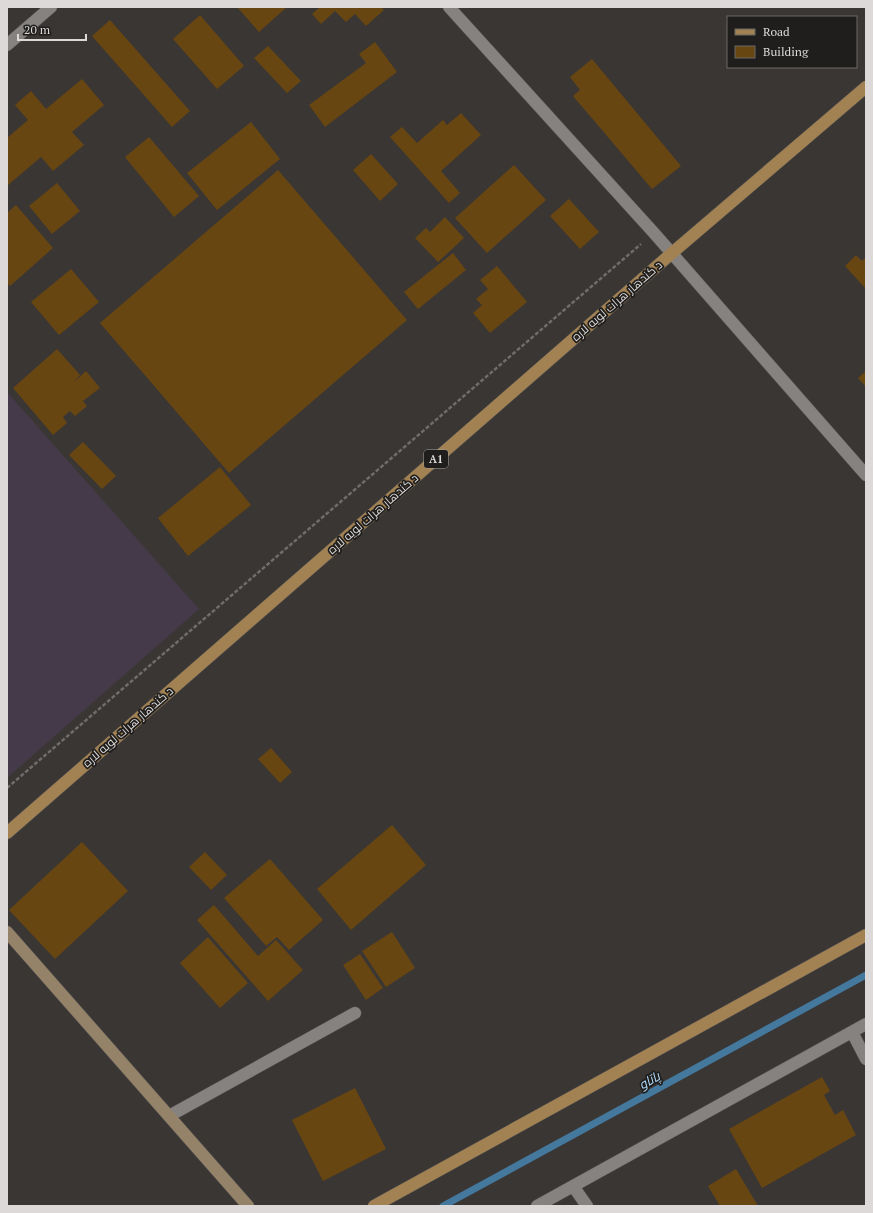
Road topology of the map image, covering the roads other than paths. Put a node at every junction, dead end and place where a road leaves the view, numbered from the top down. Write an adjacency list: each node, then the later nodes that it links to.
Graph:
1 (51, 7): 3 (street)
2 (449, 7): 5 (street)
3 (9, 40)
4 (866, 87): 5 (main road, د کندهار هرات لویه لاره / A1)
5 (672, 253): 6 (street); 7 (main road, د کندهار هرات لویه لاره / A1)
6 (866, 475)
7 (7, 833)
8 (7, 932): 14 (street)
9 (866, 935): 17 (main road)
10 (355, 1013): 14 (street)
11 (866, 1024): 12 (street)
12 (852, 1032): 13 (street); 15 (street)
13 (866, 1058)
14 (169, 1116): 16 (street)
15 (573, 1186): 18 (street); 19 (street)
16 (248, 1206)
17 (374, 1206)
18 (536, 1206)
19 (587, 1206)

